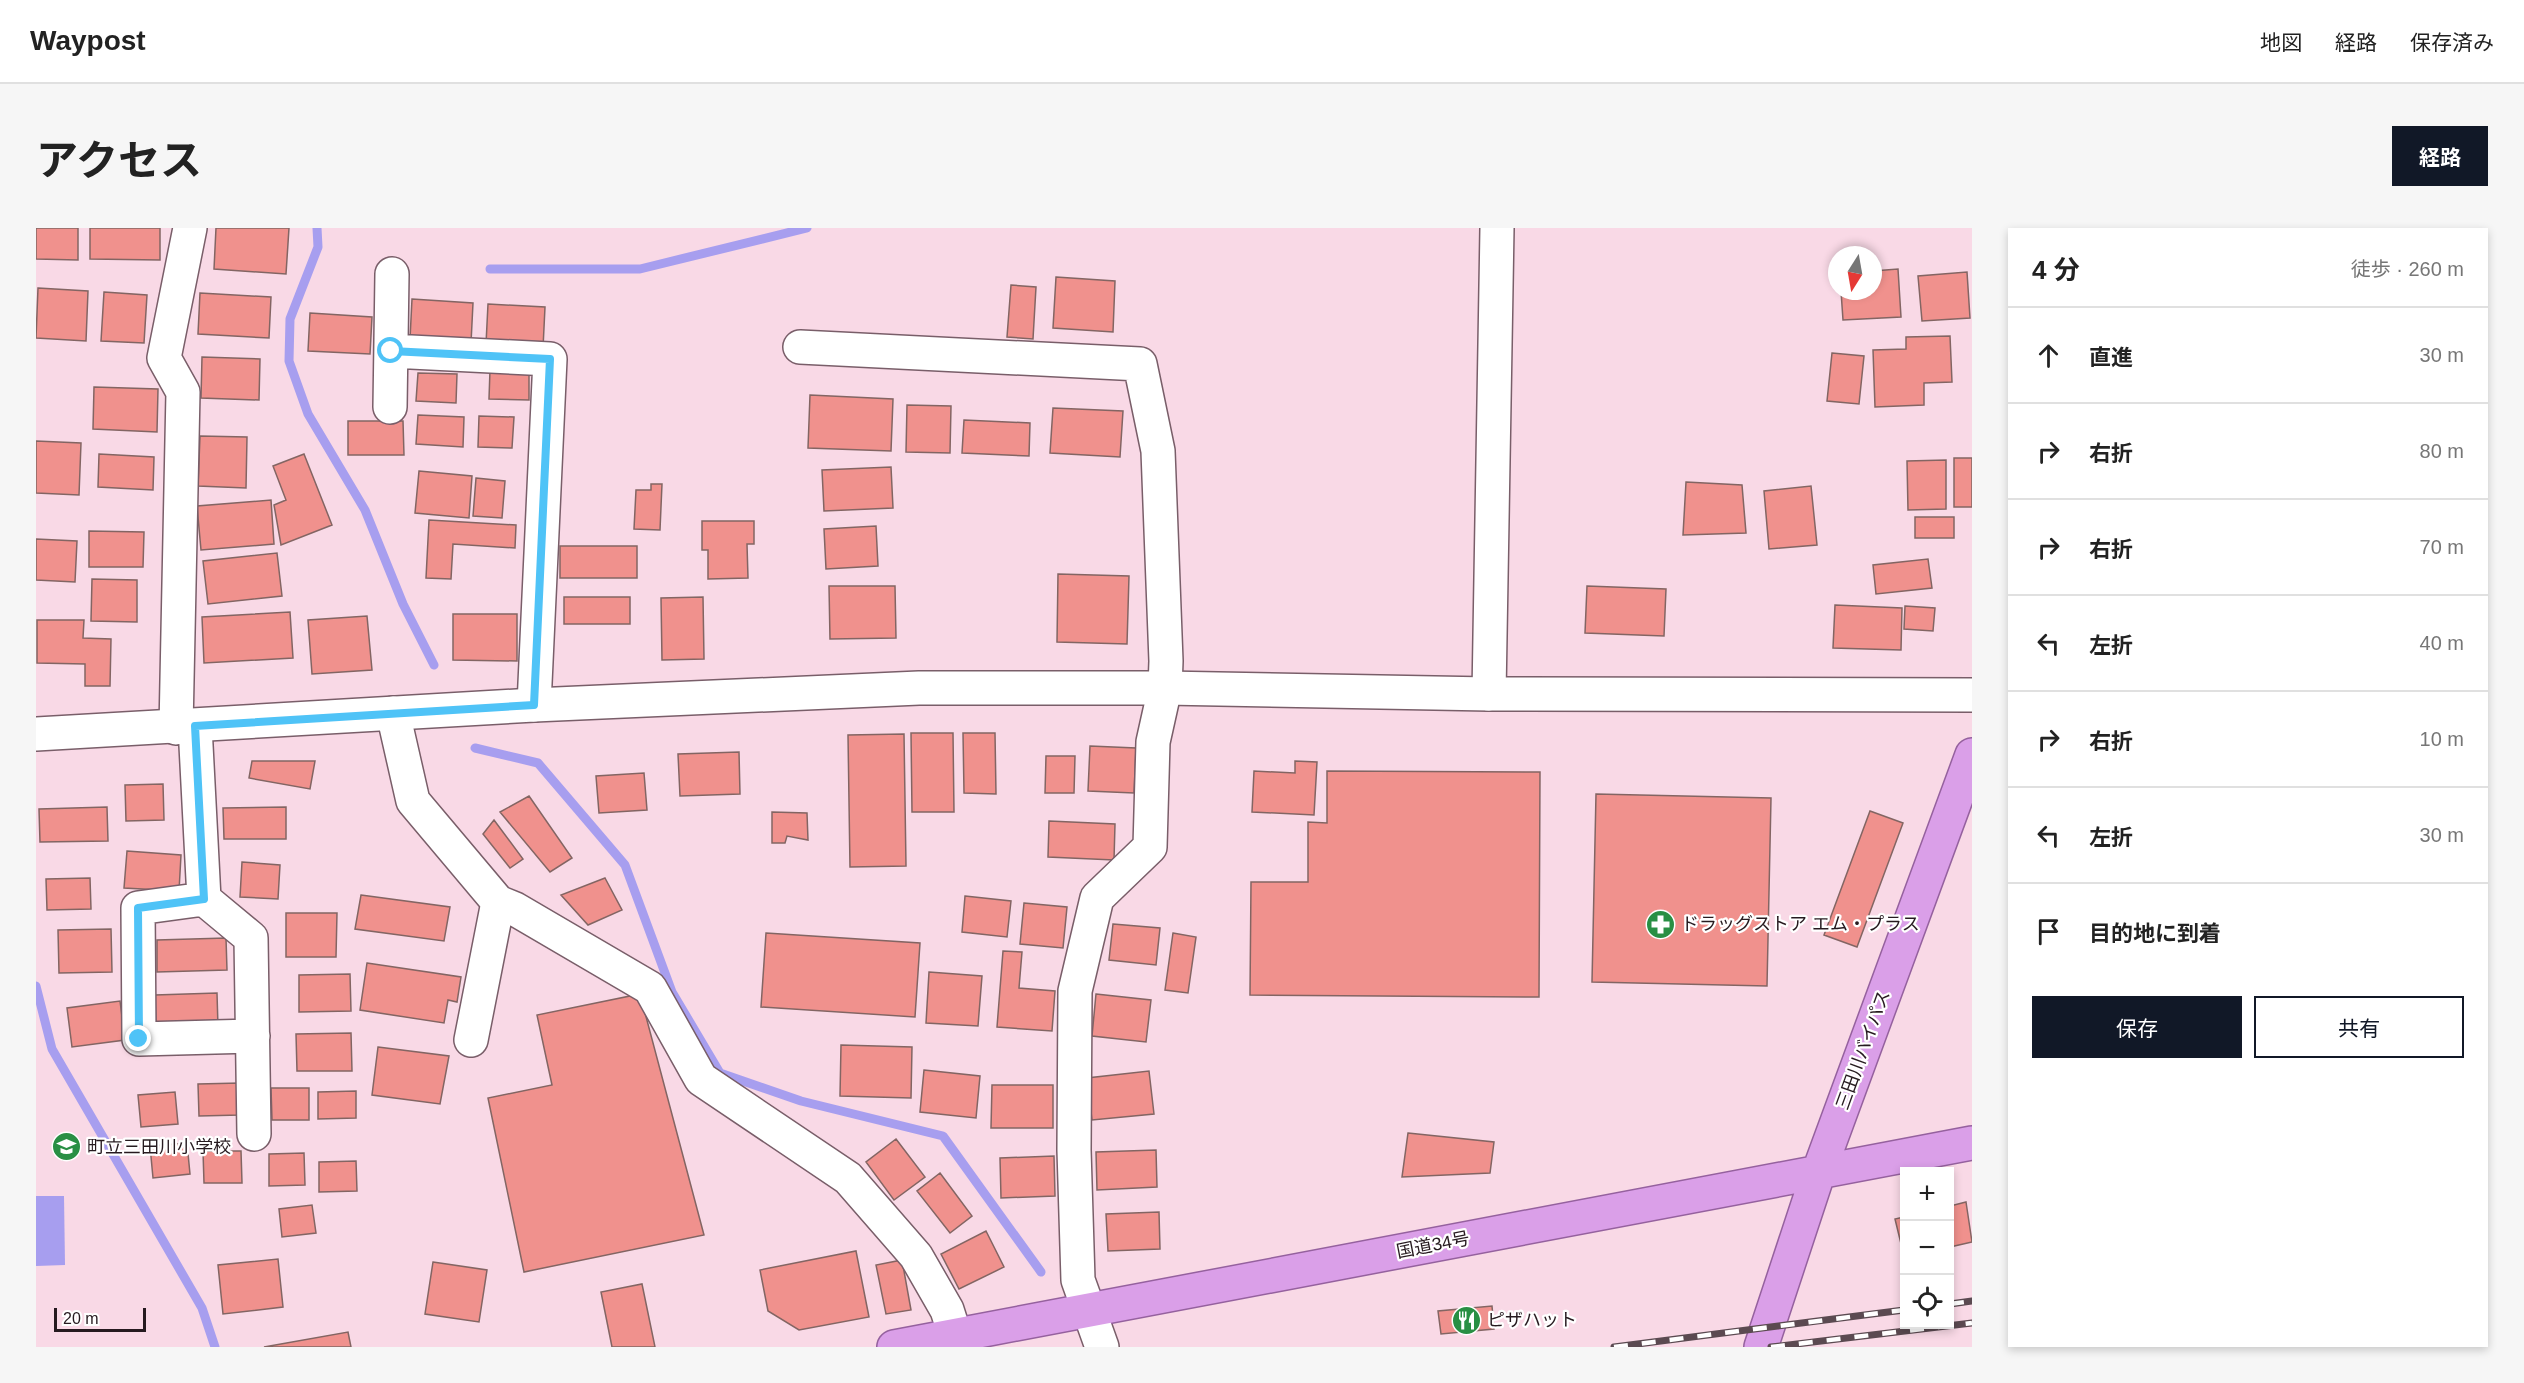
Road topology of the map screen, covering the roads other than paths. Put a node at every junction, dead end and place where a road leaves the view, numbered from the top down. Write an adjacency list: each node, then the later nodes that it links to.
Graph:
1 (190, 228): 12 (street)
2 (1497, 228): 8 (street)
3 (392, 274): 5 (street)
4 (800, 347): 7 (street)
5 (391, 351): 6 (street); 10 (street)
6 (390, 407)
7 (1165, 688): 8 (street); 10 (street); 22 (street)
8 (1489, 694): 9 (street)
9 (1972, 695)
10 (534, 705): 11 (street)
11 (393, 713): 12 (street); 16 (street)
12 (185, 727): 13 (street); 15 (street)
13 (36, 734)
14 (1972, 754): 21 (highway, 三田川バイパス)
15 (204, 899): 17 (street); 17 (street)
16 (498, 902): 18 (street); 23 (street)
17 (253, 1036): 19 (street)
18 (471, 1040)
19 (254, 1134)
20 (1972, 1143): 21 (highway, 国道34号)
21 (1819, 1171): 22 (highway, 国道34号); 26 (highway, 三田川バイパス)
22 (1088, 1311): 23 (highway, 国道34号); 25 (street)
23 (956, 1335): 24 (highway, 国道34号)
24 (894, 1347)
25 (1102, 1347)
26 (1761, 1347)

